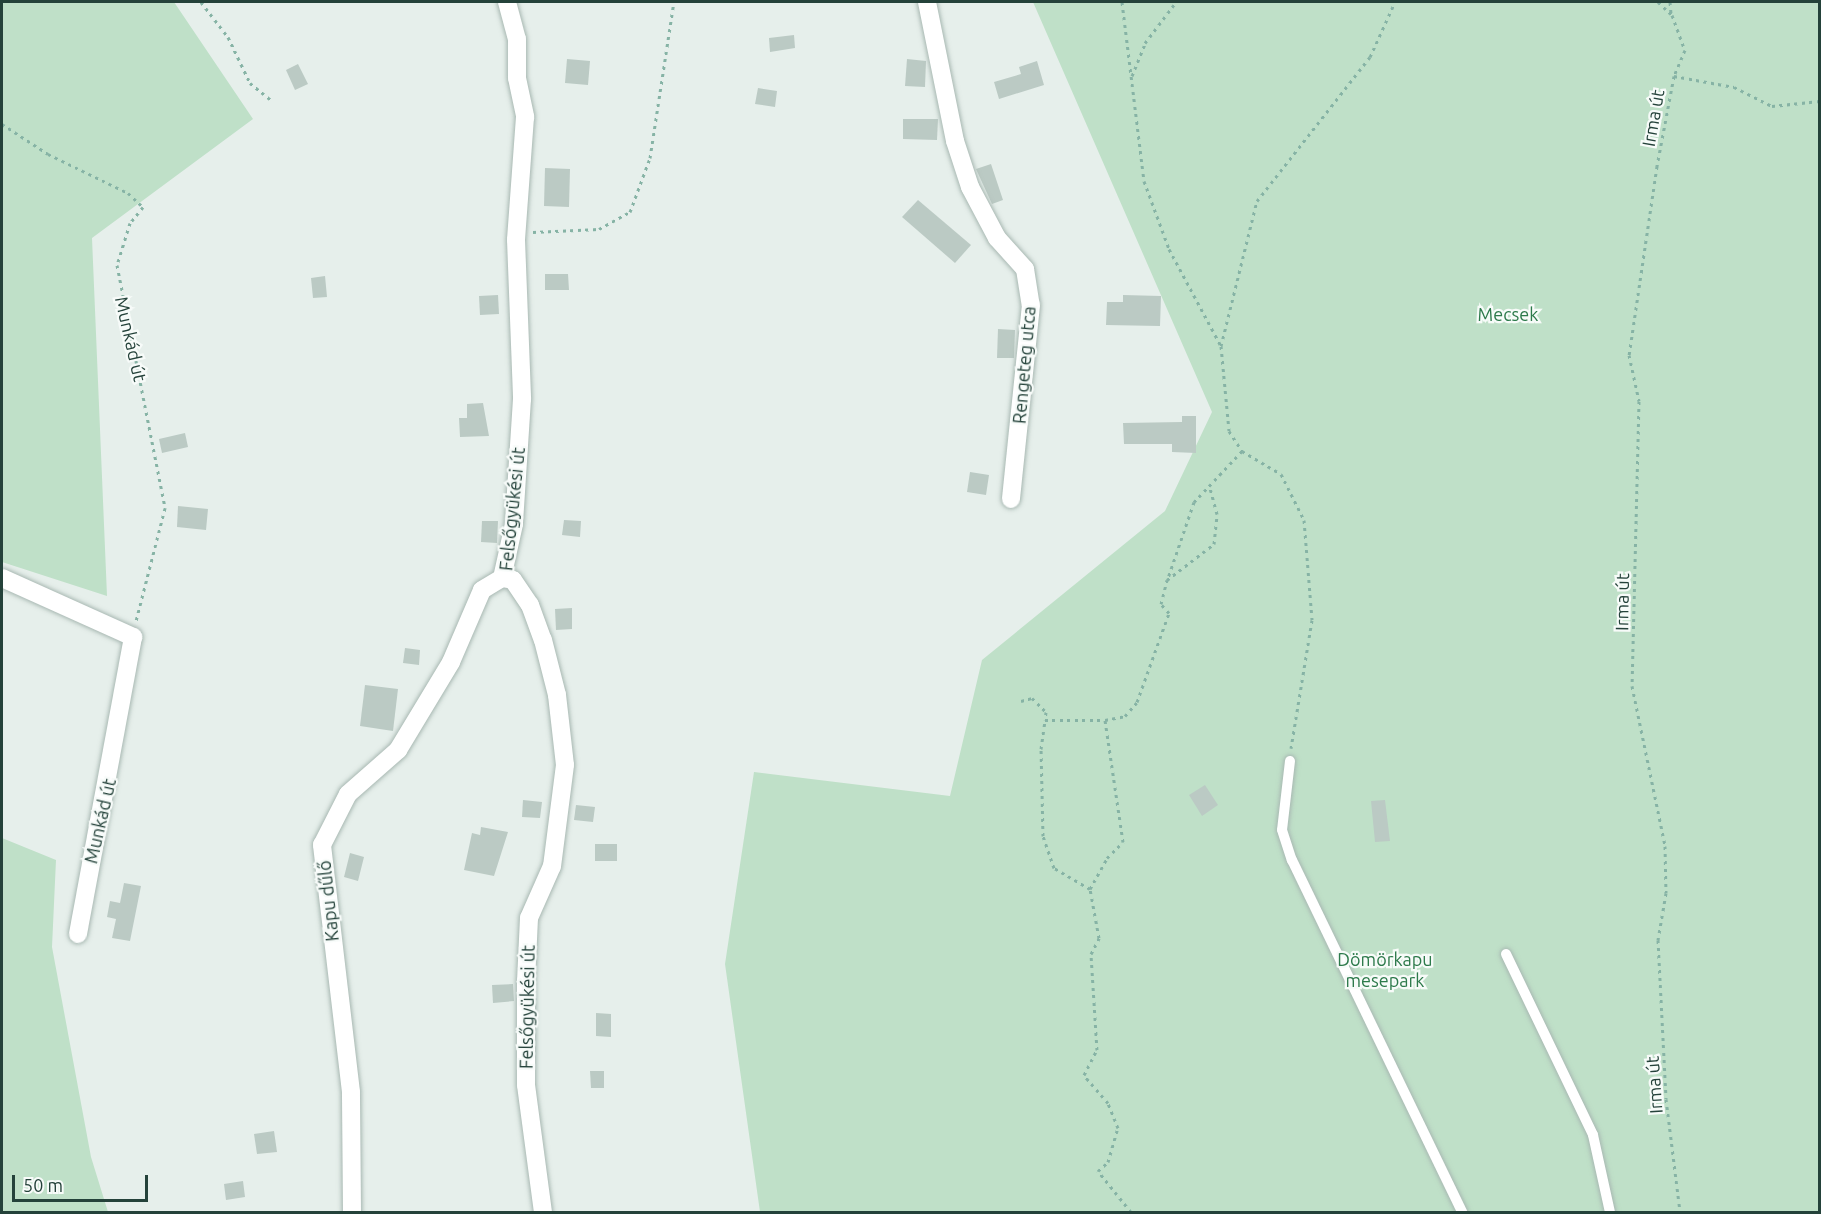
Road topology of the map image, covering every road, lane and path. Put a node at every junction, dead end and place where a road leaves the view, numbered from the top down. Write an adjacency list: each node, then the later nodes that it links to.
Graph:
1 (201, 2): 13 (path)
2 (507, 2): 16 (street, Felsőgyükési út)
3 (674, 2): 16 (path)
4 (927, 2): 20 (street, Rengeteg utca)
5 (1122, 2): 12 (path)
6 (1176, 2): 12 (path)
7 (1395, 2): 17 (path)
8 (1659, 2): 10 (path, Irma út)
9 (1670, 2): 10 (path)
10 (1672, 15): 11 (path, Irma út)
11 (1674, 76): 14 (path); 37 (path, Irma út)
12 (1131, 78): 17 (path)
13 (272, 101)
14 (1820, 101)
15 (2, 124): 24 (path, Munkád út)
16 (516, 232): 22 (street, Felsőgyükési út)
17 (1221, 346): 18 (path)
18 (1242, 451): 19 (path); 28 (path)
19 (1209, 485): 23 (path); 23 (path)
20 (1011, 499)
21 (2, 578): 24 (street)
22 (502, 578): 32 (street, Kapu dűlő); 33 (street, Felsőgyükési út)
23 (1167, 580): 27 (path)
24 (133, 638): 30 (street, Munkád út)
25 (1021, 701): 26 (path)
26 (1045, 720): 27 (path); 29 (path)
27 (1105, 720): 29 (path)
28 (1290, 761): 35 (lane)
29 (1090, 889): 34 (path)
30 (78, 934)
31 (1506, 954): 36 (lane)
32 (352, 1212)
33 (543, 1212)
34 (1131, 1212)
35 (1462, 1212)
36 (1610, 1212)
37 (1680, 1212)

